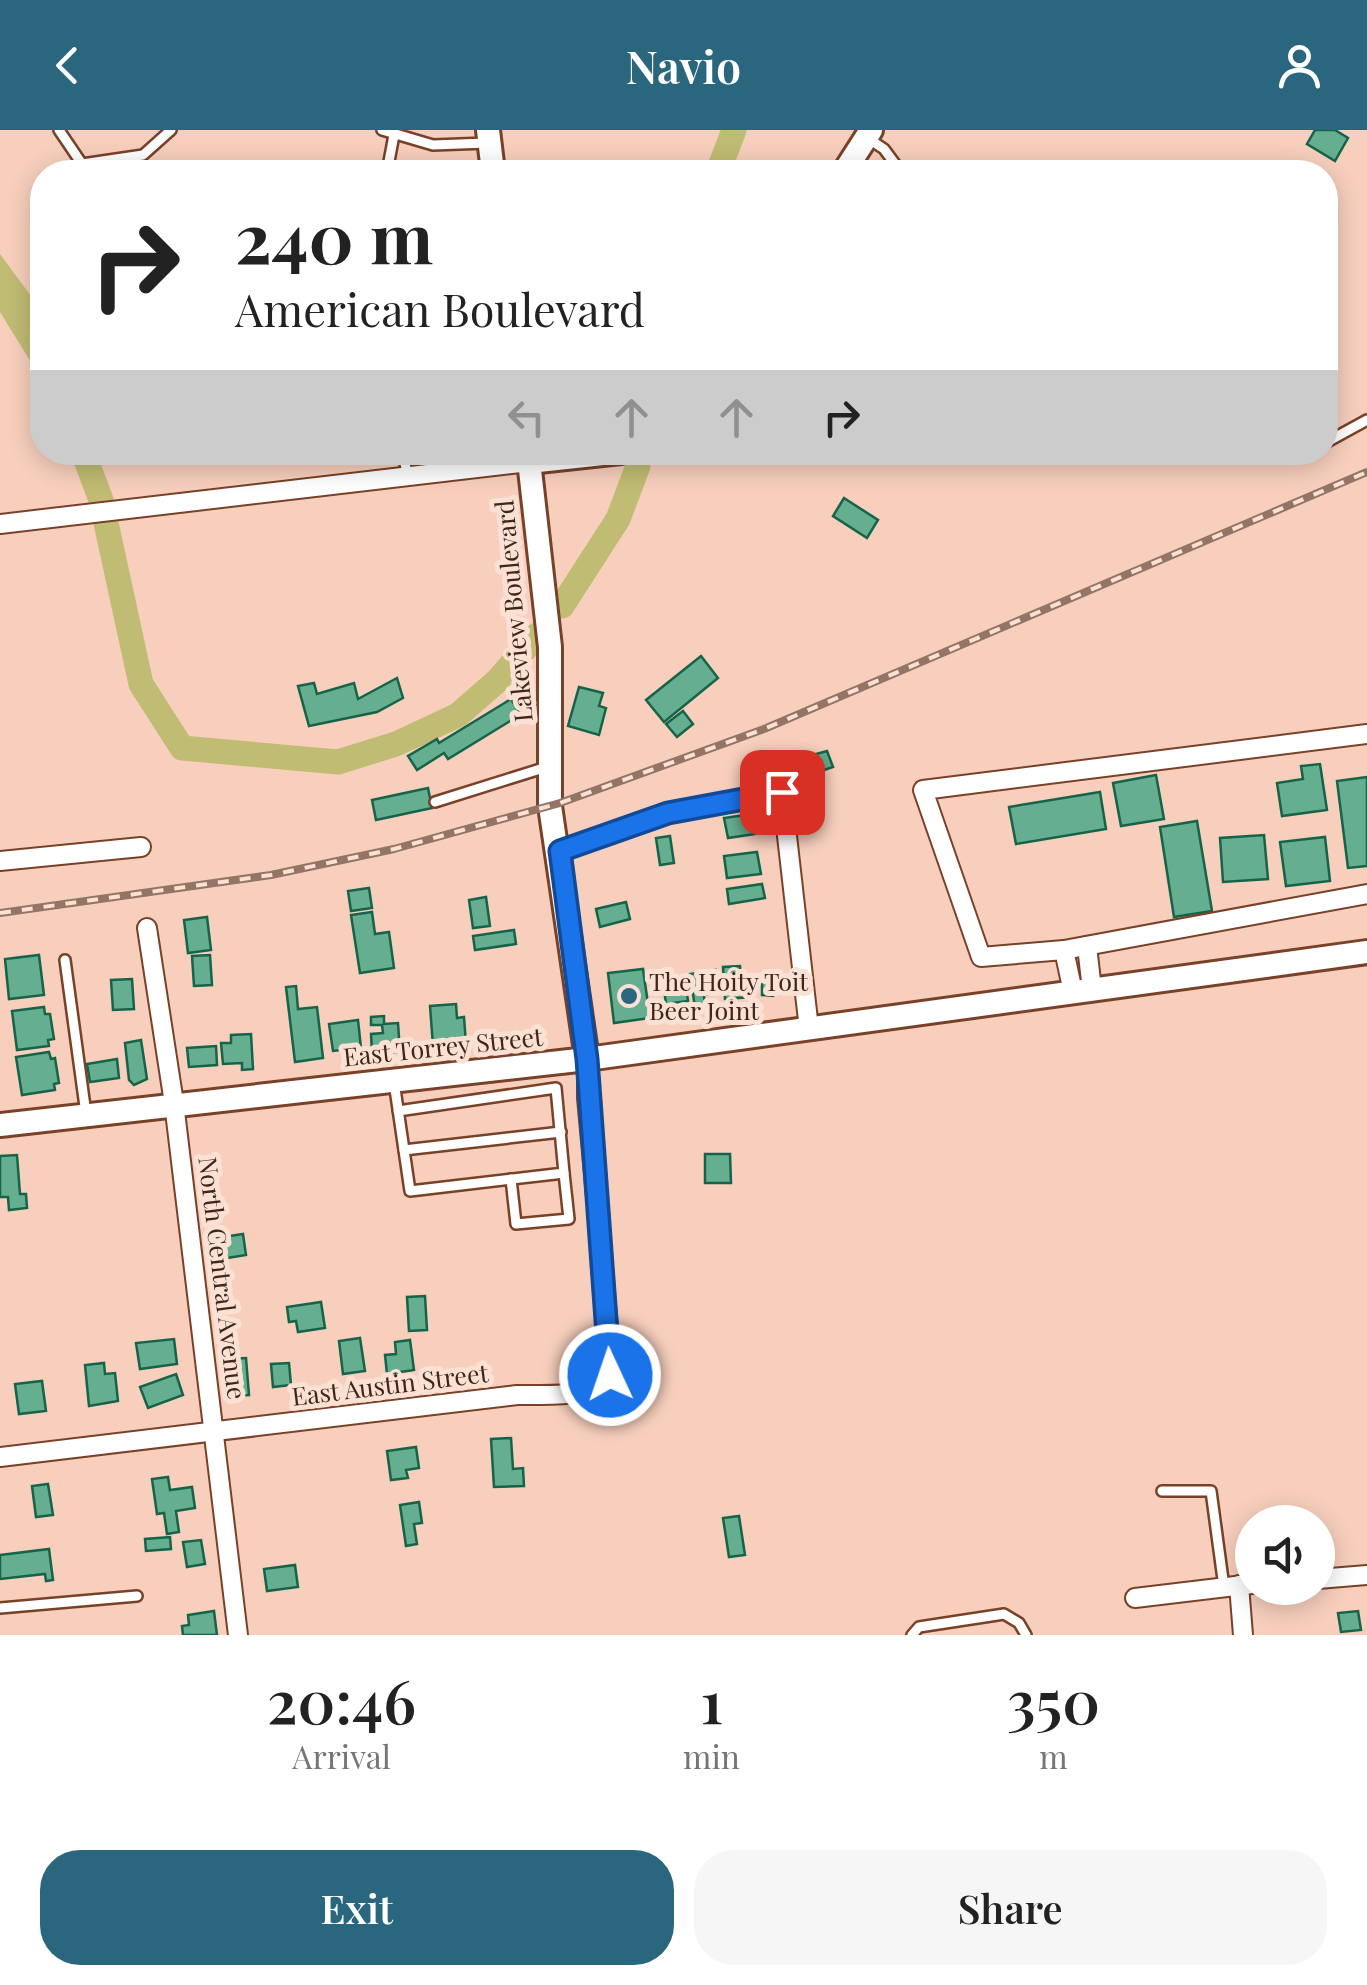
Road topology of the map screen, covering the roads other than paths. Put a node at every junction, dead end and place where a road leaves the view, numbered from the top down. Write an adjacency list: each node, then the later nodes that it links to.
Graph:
1 (58, 130): 7 (lane)
2 (171, 130): 8 (lane)
3 (382, 130): 4 (lane)
4 (394, 134): 6 (lane); 9 (lane)
5 (869, 134): 10 (street); 11 (lane)
6 (489, 136)
7 (76, 160)
8 (119, 160)
9 (389, 160)
10 (852, 160)
11 (893, 160)
12 (1367, 420): 13 (lane)
13 (1338, 436)
14 (405, 465): 17 (lane)
15 (471, 465): 17 (street)
16 (529, 465): 20 (street, Lakeview Boulevard)
17 (407, 474): 18 (street)
18 (0, 524)
19 (1367, 734): 28 (street)
20 (552, 766): 21 (lane); 23 (street, Lakeview Boulevard)
21 (436, 802)
22 (141, 847): 24 (street)
23 (560, 851): 32 (street); 33 (street, Lakeview Boulevard)
24 (0, 861)
25 (1367, 894): 27 (street)
26 (147, 928): 35 (street, North Central Avenue)
27 (1088, 946): 28 (street); 31 (street)
28 (1064, 950): 31 (street)
29 (1367, 952): 31 (street, East Torrey Street)
30 (66, 960): 37 (lane)
31 (1083, 991): 32 (street, East Torrey Street)
32 (809, 1029): 33 (street, East Torrey Street)
33 (587, 1059): 34 (street, East Torrey Street); 43 (street, Lakeview Boulevard)
34 (394, 1080): 35 (street, East Torrey Street); 36 (lane)
35 (174, 1103): 37 (street, East Torrey Street); 44 (street, North Central Avenue)
36 (398, 1110): 39 (lane); 40 (lane)
37 (86, 1114): 38 (street, East Torrey Street)
38 (0, 1125)
39 (561, 1132): 40 (lane); 41 (lane)
40 (404, 1150): 42 (lane)
41 (564, 1173): 42 (lane); 42 (lane)
42 (511, 1179)
43 (605, 1381): 44 (street, East Austin Street)
44 (216, 1430): 45 (street, East Austin Street); 55 (street, North Central Avenue)
45 (0, 1457)
46 (1162, 1491): 48 (lane)
47 (1367, 1574): 49 (street)
48 (1235, 1575)
49 (1335, 1577)
50 (1235, 1585): 52 (street)
51 (137, 1596): 54 (lane)
52 (1135, 1598)
53 (1240, 1605): 58 (street)
54 (0, 1608)
55 (238, 1635)
56 (912, 1635): 57 (lane)
57 (1026, 1635)
58 (1243, 1635)

